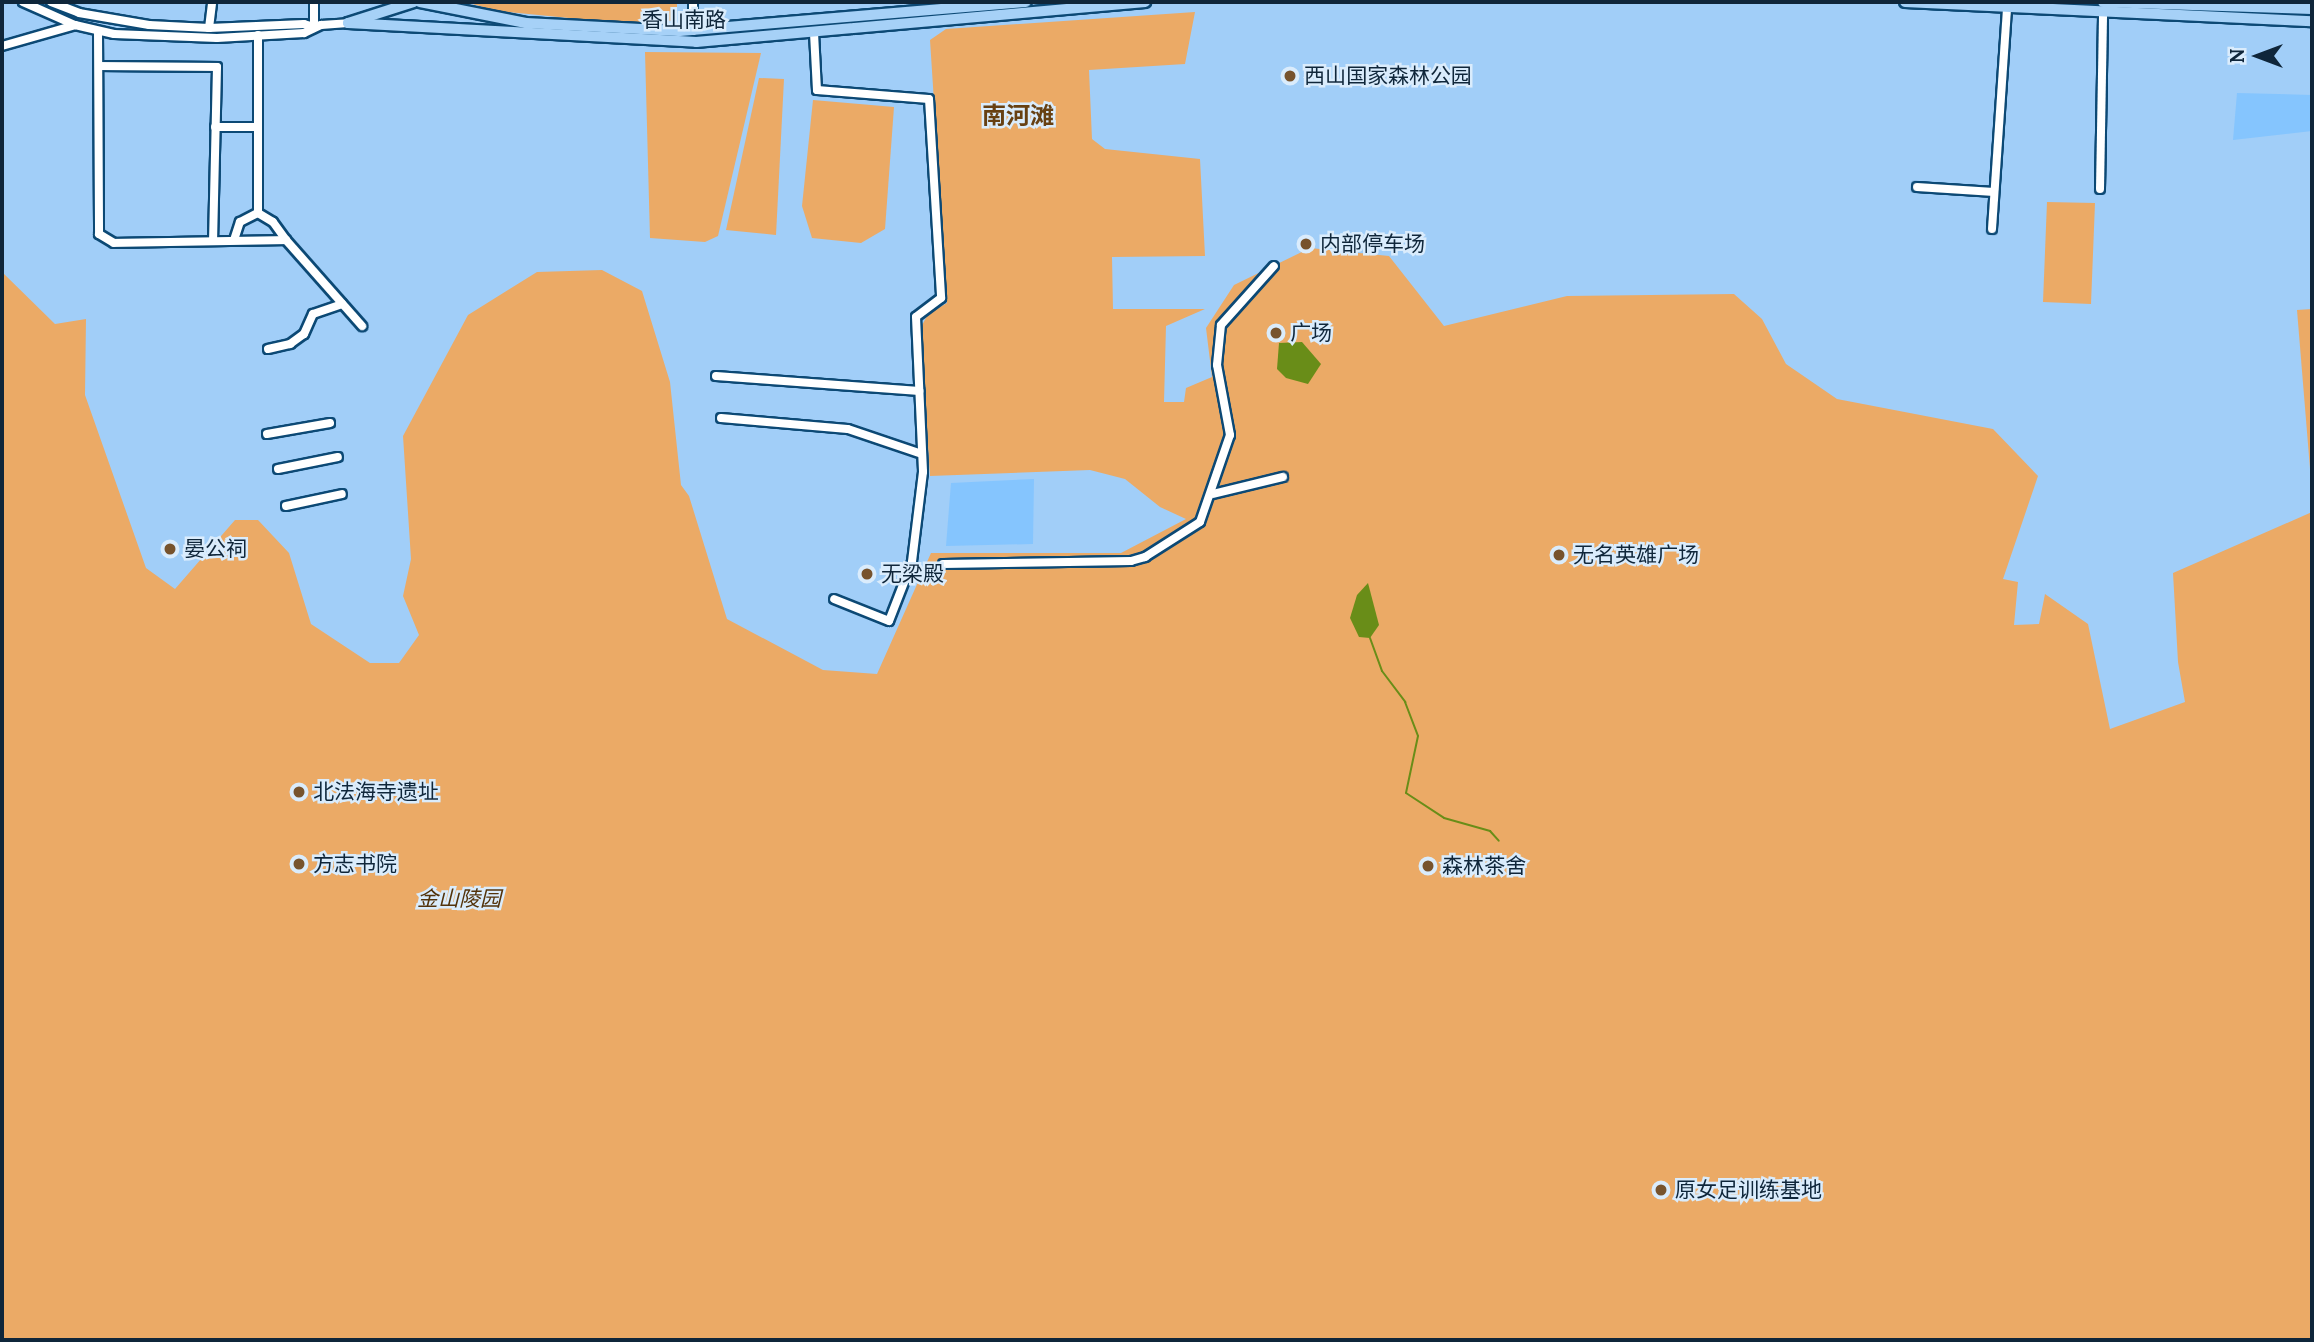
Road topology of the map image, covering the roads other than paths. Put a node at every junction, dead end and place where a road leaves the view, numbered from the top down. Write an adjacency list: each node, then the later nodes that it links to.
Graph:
1 (23, 2): 16 (street, 香山南路)
2 (51, 2): 18 (street, 香山南路)
3 (212, 2): 18 (street)
4 (314, 2): 17 (street)
5 (414, 2): 15 (main road, 香山南路)
6 (420, 2): 19 (main road, 香山南路)
7 (693, 2): 19 (street)
8 (1026, 2): 19 (main road, 香山南路)
9 (1144, 2): 21 (main road, 香山南路)
10 (1905, 2): 11 (main road)
11 (2007, 7): 12 (main road); 29 (street)
12 (2103, 7): 13 (main road); 14 (main road); 28 (street)
13 (2312, 9)
14 (2312, 21)
15 (348, 23): 17 (street, 香山南路); 21 (main road, 香山南路)
16 (75, 25): 20 (street, 香山南路); 23 (street)
17 (314, 27): 18 (street, 香山南路); 22 (street, 香山南路)
18 (209, 28)
19 (693, 31)
20 (98, 32): 22 (street, 香山南路); 24 (street)
21 (814, 33): 40 (street)
22 (258, 35): 26 (street)
23 (2, 46)
24 (101, 66): 25 (street); 32 (street)
25 (215, 127): 26 (street); 32 (street)
26 (258, 127): 30 (street)
27 (1917, 187): 29 (street)
28 (2100, 189)
29 (1994, 192): 31 (street)
30 (258, 213): 33 (street); 34 (street)
31 (1992, 229)
32 (213, 240): 33 (street)
33 (234, 240): 34 (street)
34 (286, 240): 36 (street)
35 (1274, 267): 49 (street)
36 (342, 304): 37 (street); 38 (street)
37 (362, 326)
38 (268, 349)
39 (716, 376): 40 (street)
40 (919, 391): 44 (street)
41 (720, 418): 44 (street)
42 (330, 423): 43 (street)
43 (267, 434)
44 (922, 454): 52 (street)
45 (338, 457): 46 (street)
46 (278, 469)
47 (1283, 477): 49 (street)
48 (342, 494): 50 (street)
49 (1213, 494): 51 (street)
50 (286, 506)
51 (943, 564)
52 (834, 599)

